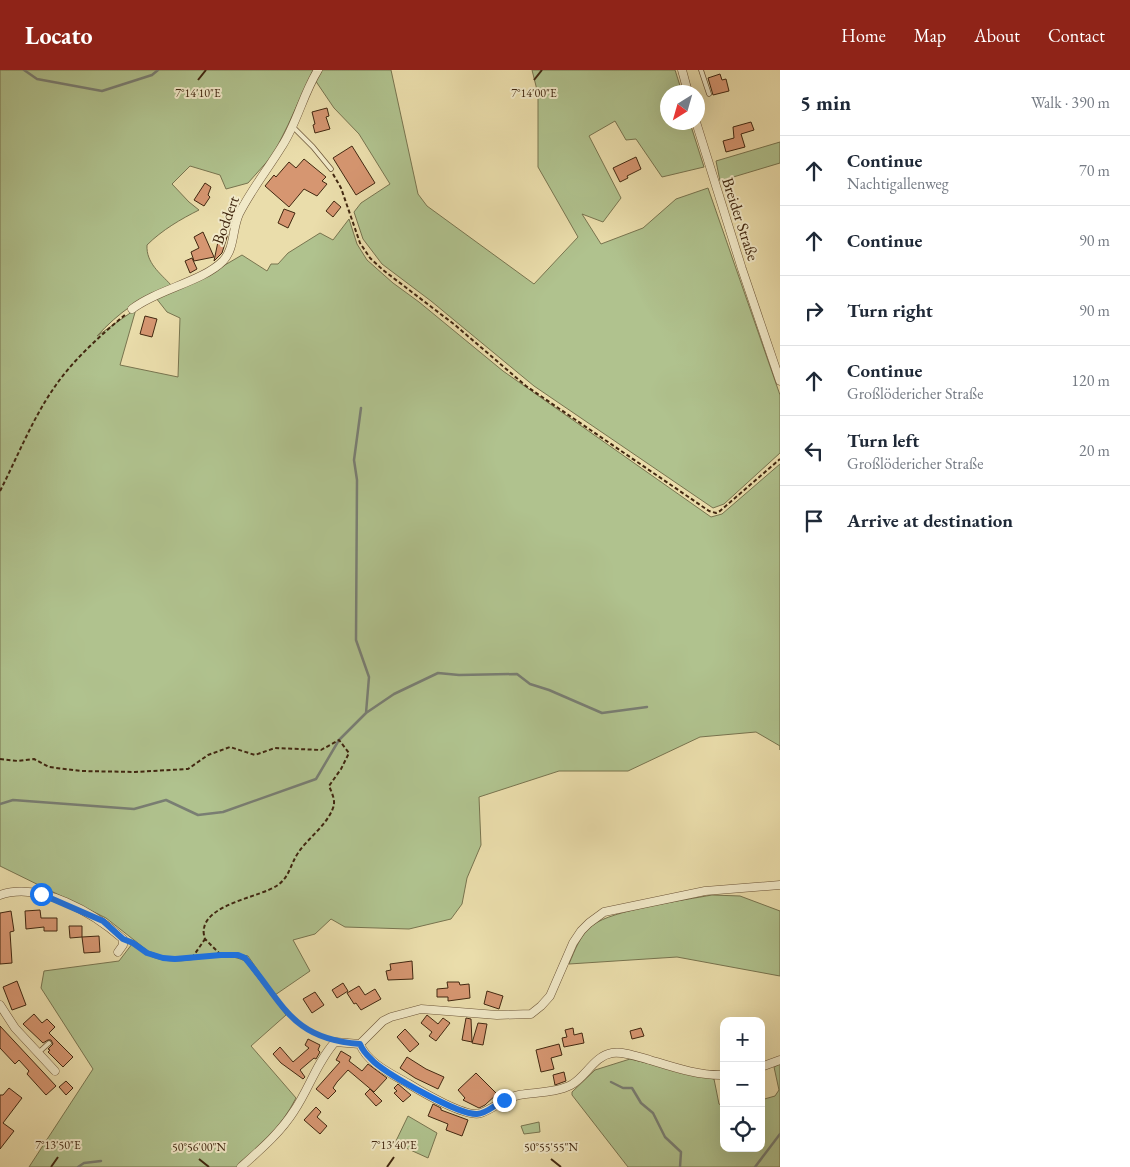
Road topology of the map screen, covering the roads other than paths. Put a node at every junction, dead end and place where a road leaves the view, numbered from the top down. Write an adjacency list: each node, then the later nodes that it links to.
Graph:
1 (318, 70): 6 (street, Boddert)
2 (682, 70): 4 (street)
3 (701, 70): 5 (lane)
4 (686, 85)
5 (709, 94)
6 (292, 126): 8 (lane); 9 (street, Boddert)
7 (699, 130): 10 (street, Breider Straße)
8 (331, 169)
9 (132, 309)
10 (780, 381)
11 (780, 885): 16 (street)
12 (0, 895): 13 (street)
13 (118, 952)
14 (0, 1005): 17 (street)
15 (49, 1043): 17 (lane)
16 (360, 1044): 21 (street); 22 (street)
17 (38, 1053): 20 (street)
18 (780, 1060): 19 (street)
19 (765, 1066)
20 (55, 1071)
21 (720, 1075)
22 (241, 1167)

